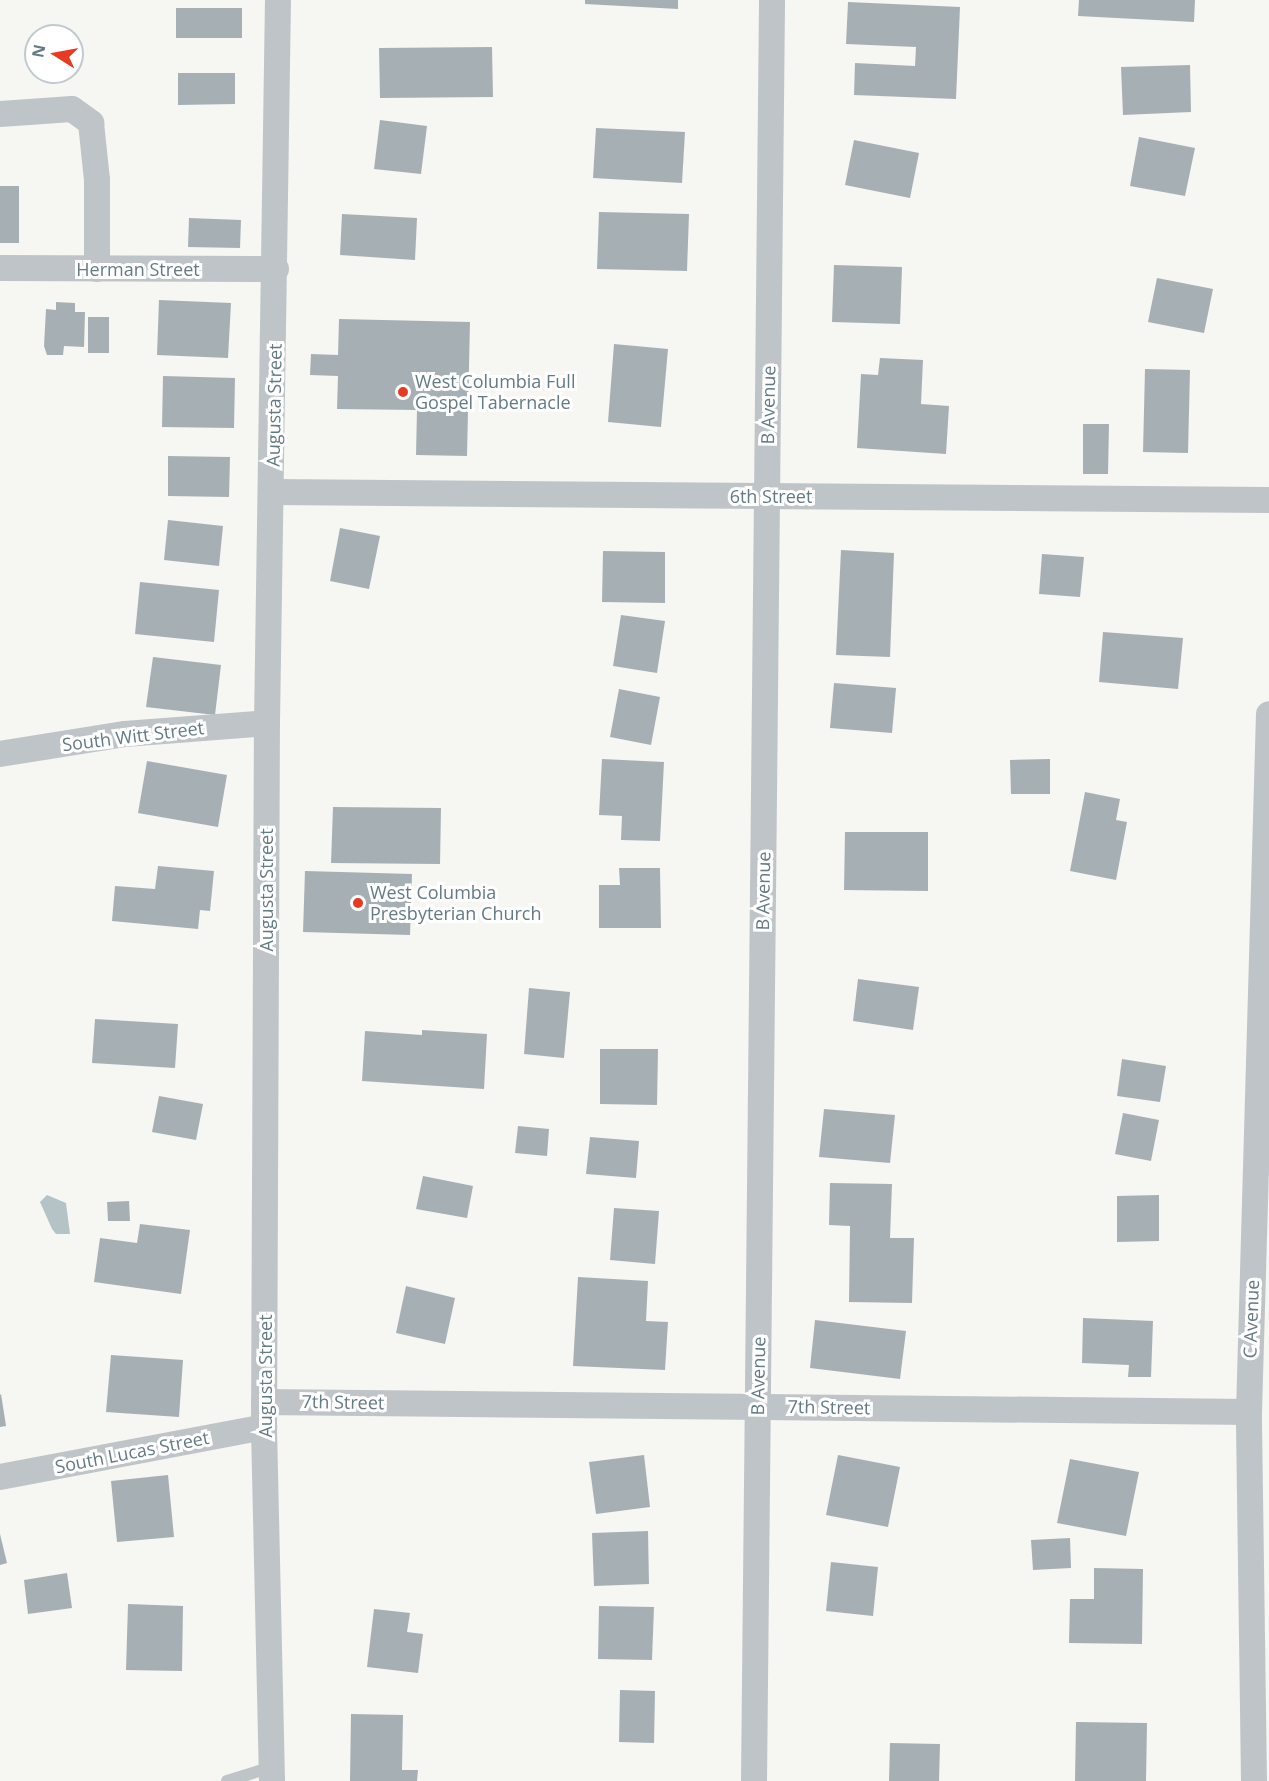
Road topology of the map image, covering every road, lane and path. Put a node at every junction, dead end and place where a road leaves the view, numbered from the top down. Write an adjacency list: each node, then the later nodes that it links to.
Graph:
1 (278, 0): 6 (street, Augusta Street)
2 (772, 0): 8 (street, B Avenue)
3 (0, 114): 5 (street)
4 (0, 268): 5 (street, Herman Street)
5 (97, 268): 6 (street, Herman Street)
6 (276, 269): 7 (street, Augusta Street)
7 (273, 492): 8 (street, 6th Street); 11 (street, Augusta Street)
8 (767, 496): 9 (street, 6th Street); 14 (street, B Avenue)
9 (1269, 500)
10 (1269, 714): 15 (street, C Avenue)
11 (267, 723): 12 (street, South Witt Street); 13 (street, Augusta Street)
12 (0, 754)
13 (264, 1402): 14 (street, 7th Street); 16 (street, Augusta Street)
14 (758, 1406): 15 (street, 7th Street); 20 (street, B Avenue)
15 (1249, 1412): 21 (street, C Avenue)
16 (264, 1427): 17 (street, South Lucas Street); 18 (street, Augusta Street)
17 (0, 1477)
18 (272, 1774): 19 (lane)
19 (227, 1781)
20 (754, 1781)
21 (1254, 1781)

